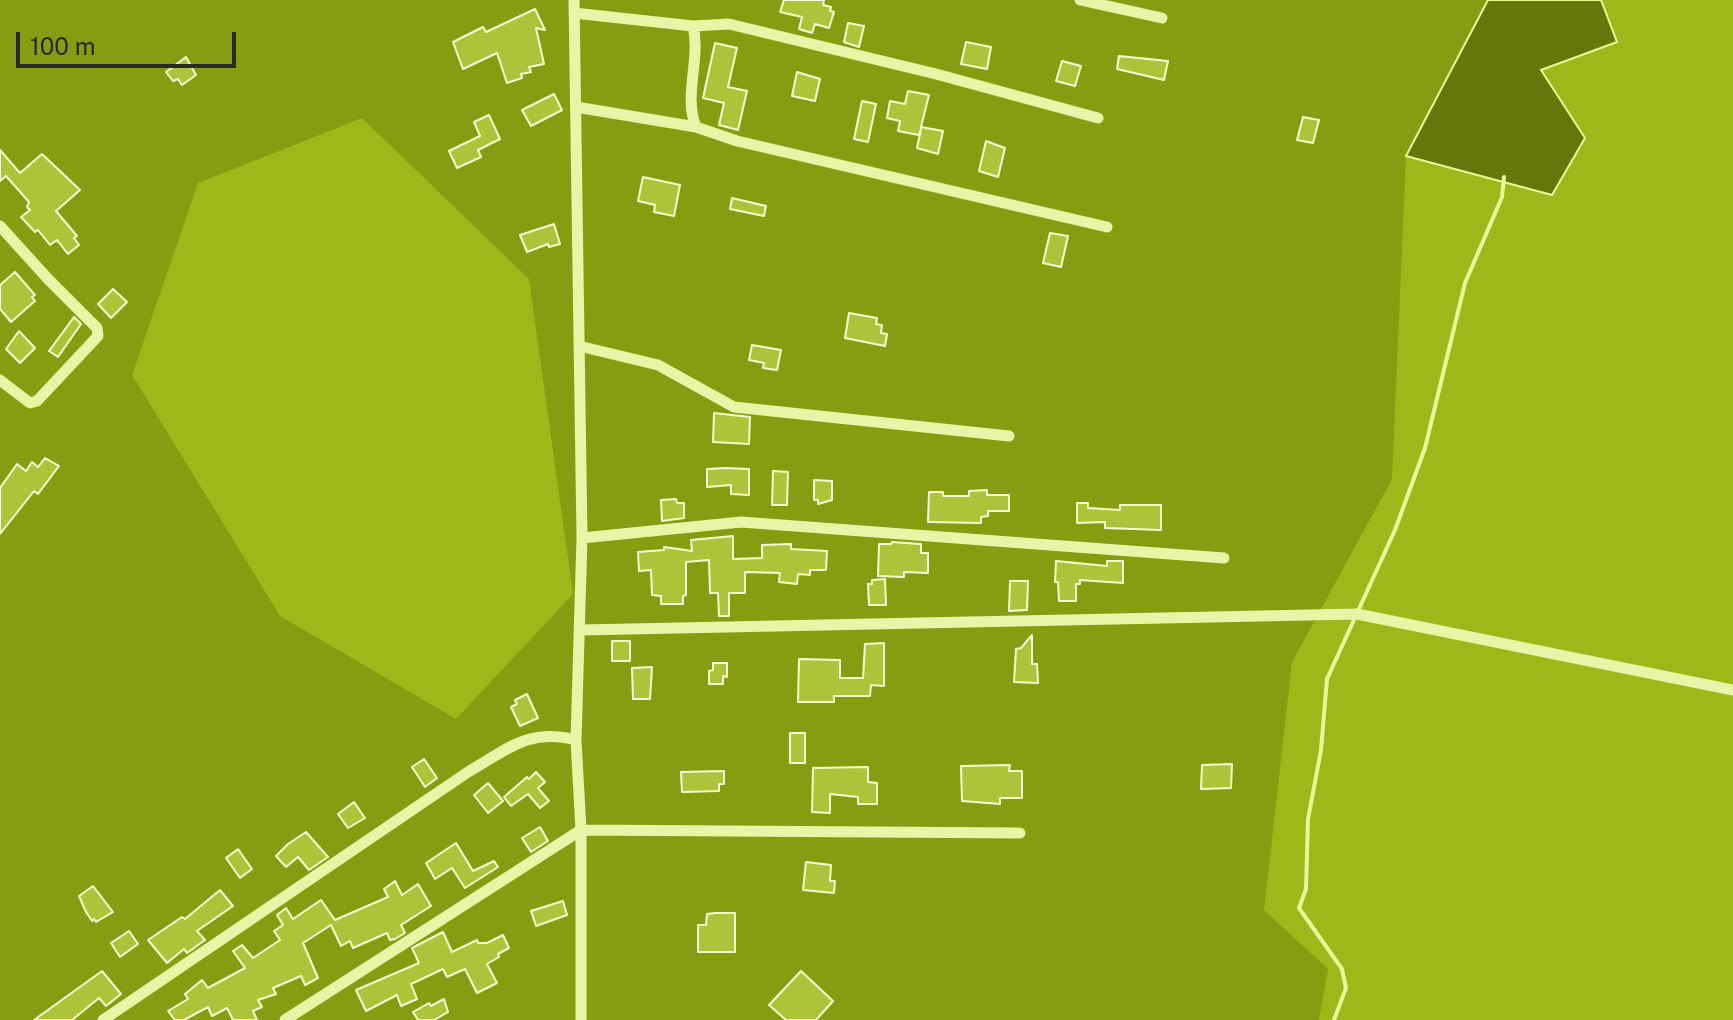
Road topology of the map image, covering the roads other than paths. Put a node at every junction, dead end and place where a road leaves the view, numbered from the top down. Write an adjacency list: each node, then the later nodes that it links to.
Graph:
1 (1080, 0): 3 (street)
2 (574, 6): 4 (street); 5 (street)
3 (1162, 18)
4 (693, 26): 6 (street); 7 (street)
5 (576, 107): 7 (street); 10 (street)
6 (1098, 118)
7 (696, 127): 9 (street)
8 (0, 226): 11 (street)
9 (1107, 227)
10 (579, 346): 12 (street); 13 (street)
11 (0, 380)
12 (1009, 436)
13 (582, 538): 14 (street); 15 (street)
14 (1224, 558)
15 (581, 630): 16 (street); 17 (street)
16 (1733, 690)
17 (576, 740): 18 (street); 20 (street)
18 (581, 830): 19 (street); 21 (street); 22 (street)
19 (1020, 833)
20 (103, 1020)
21 (285, 1020)
22 (581, 1020)

